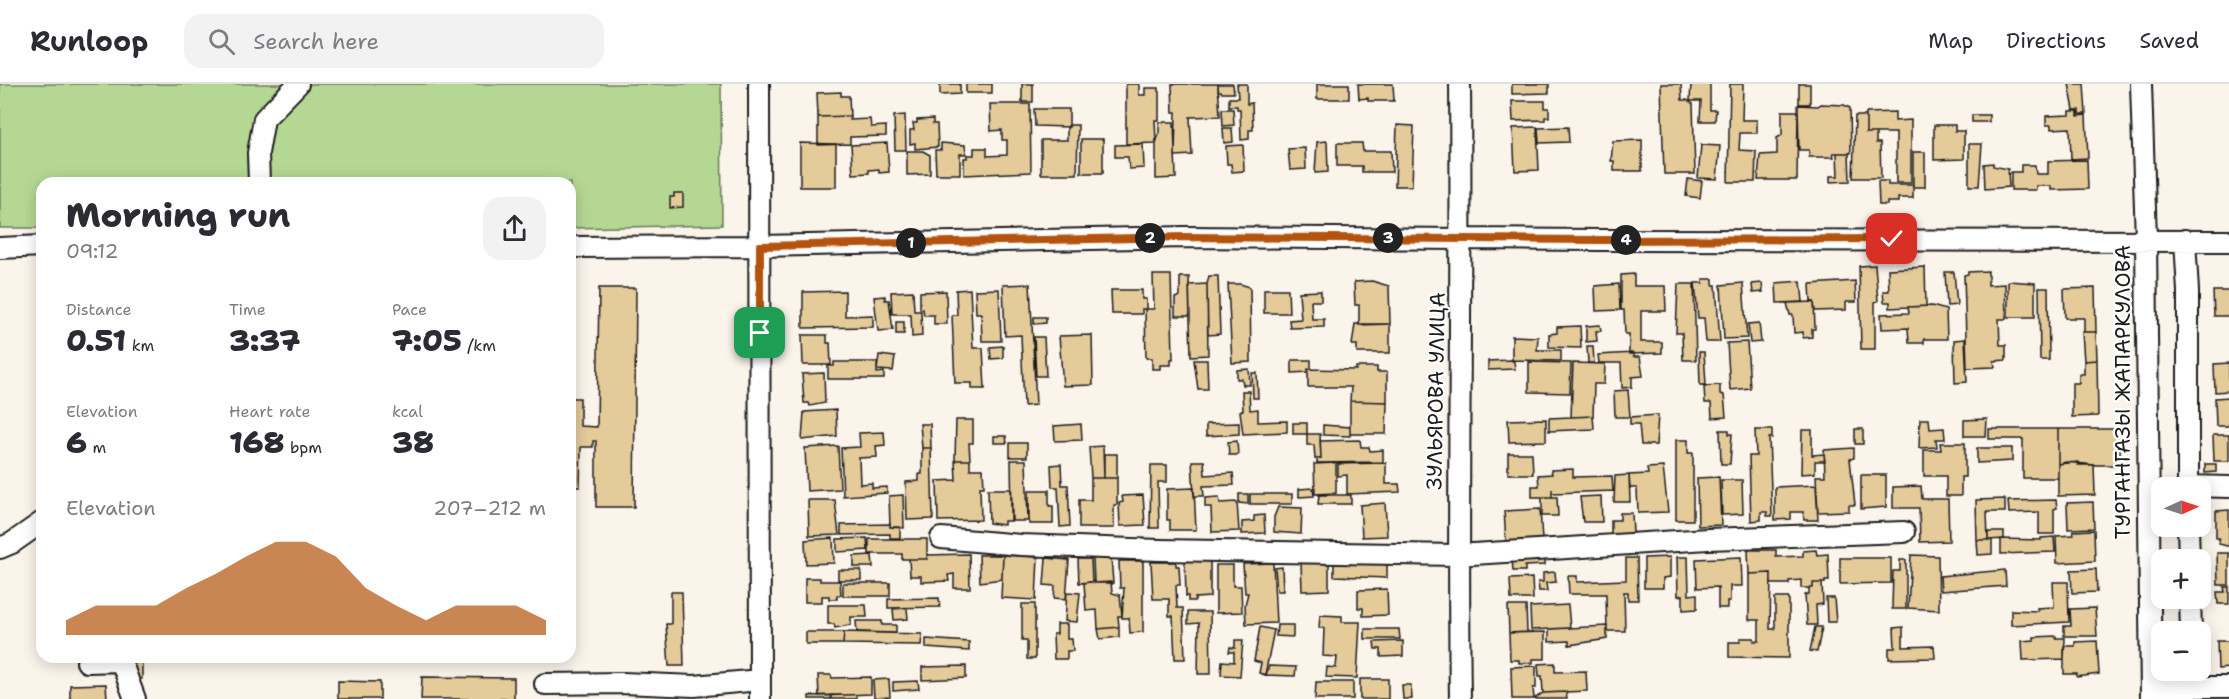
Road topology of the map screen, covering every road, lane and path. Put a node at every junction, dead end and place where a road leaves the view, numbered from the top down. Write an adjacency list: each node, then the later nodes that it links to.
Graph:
1 (298, 84): 5 (street)
2 (759, 84): 11 (street)
3 (1460, 84): 6 (street, ЗУЛЬЯРОВА УЛИЦА)
4 (2141, 84): 7 (street, ТУРГАНГАЗЫ ЖАПАРКУЛОВА)
5 (259, 177)
6 (1462, 238): 7 (street); 11 (street); 21 (street, ЗУЛЬЯРОВА УЛИЦА)
7 (2146, 240): 8 (street); 28 (street, ТУРГАНГАЗЫ ЖАПАРКУЛОВА)
8 (2185, 240): 9 (street); 14 (street)
9 (2229, 241)
10 (36, 246): 13 (street)
11 (760, 246): 12 (street); 27 (street)
12 (576, 247)
13 (0, 248)
14 (2188, 477)
15 (2211, 487): 16 (street)
16 (2229, 487)
17 (36, 526): 20 (street)
18 (1905, 532): 21 (street)
19 (941, 538): 21 (street)
20 (0, 548)
21 (1457, 555): 30 (street, ЗУЛЬЯРОВА УЛИЦА)
22 (123, 663): 29 (street)
23 (2186, 681): 28 (street)
24 (2201, 681): 26 (street)
25 (545, 684): 27 (street)
26 (2229, 687)
27 (760, 689)
28 (2151, 693)
29 (135, 699)
30 (1460, 699)

